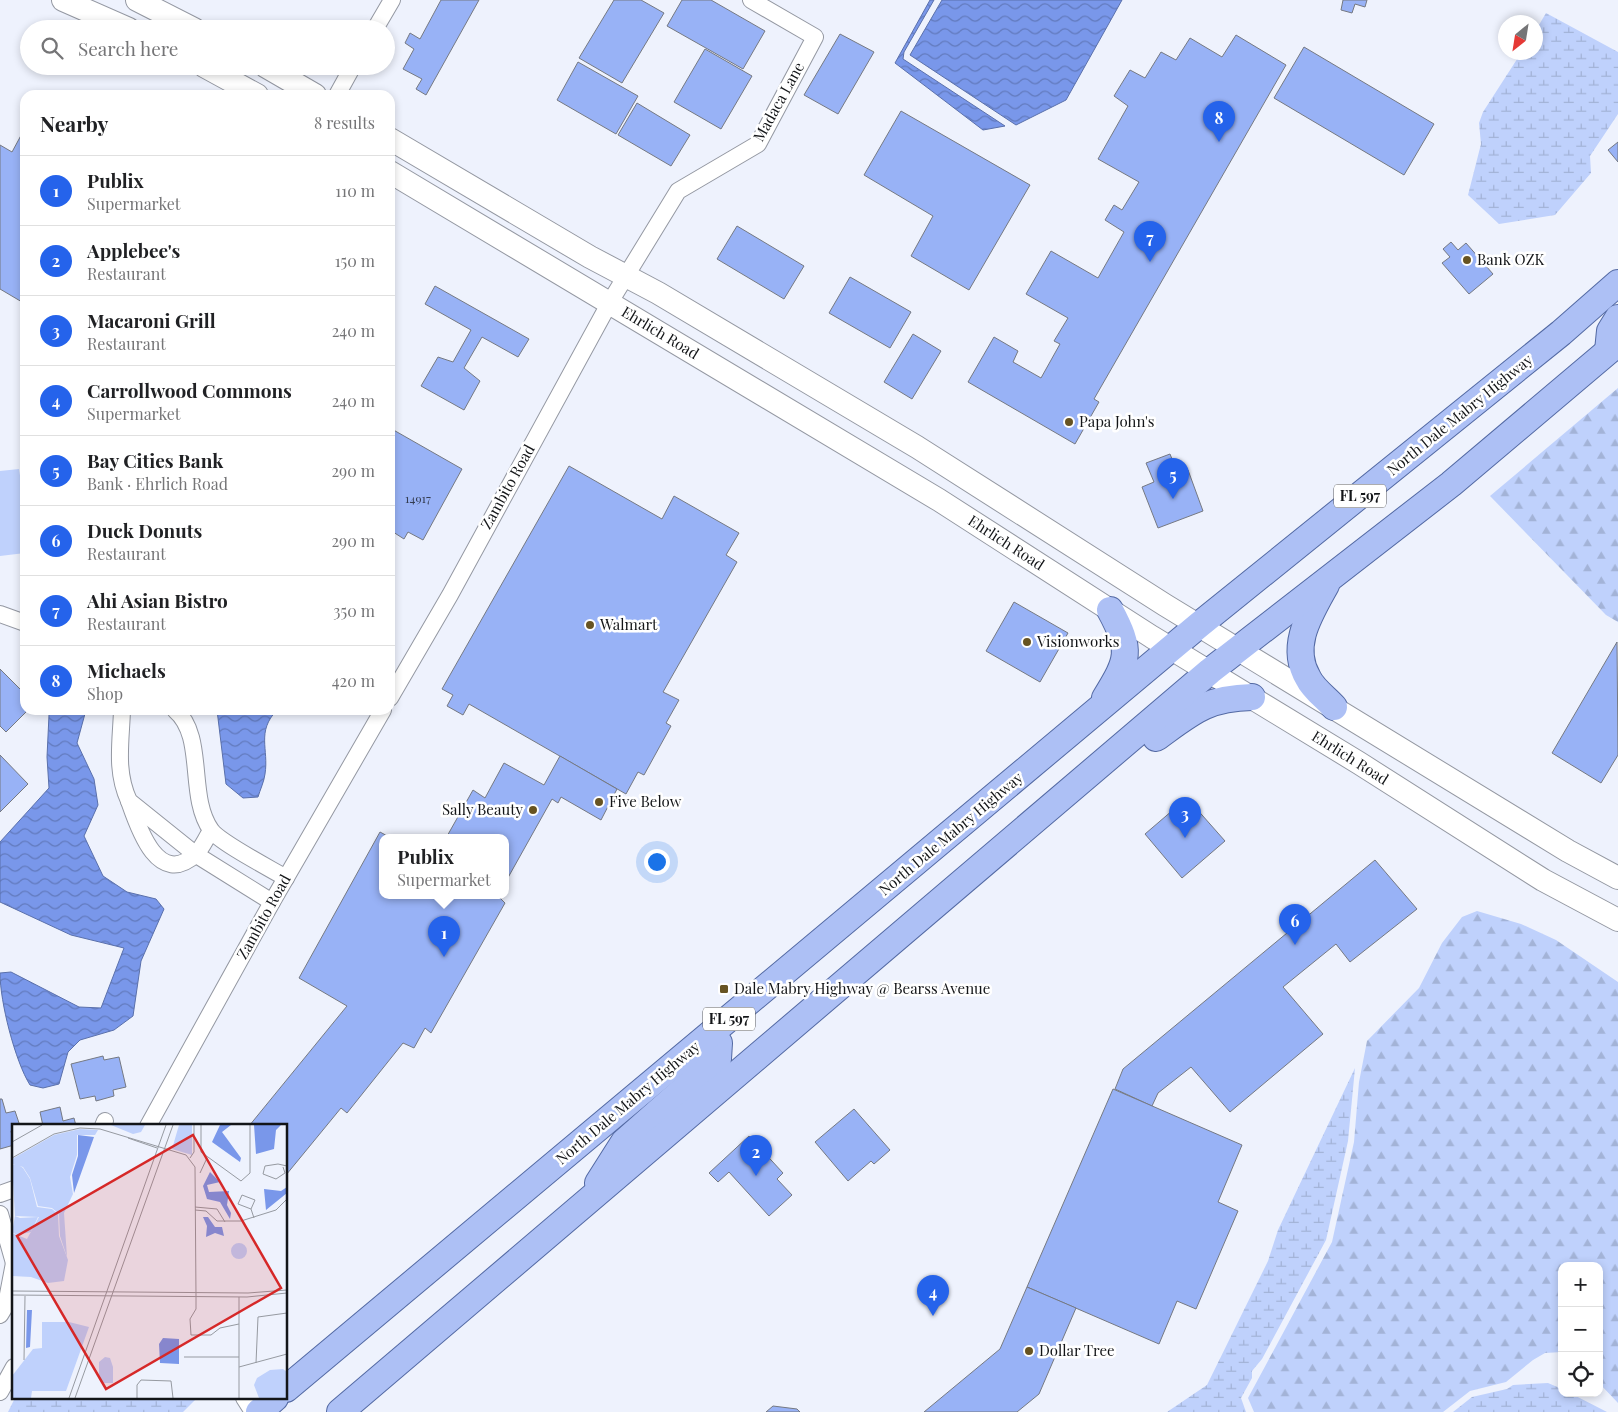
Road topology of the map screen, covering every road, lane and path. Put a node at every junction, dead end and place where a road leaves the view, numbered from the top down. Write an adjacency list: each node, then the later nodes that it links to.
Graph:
1 (63, 0): 5 (main road)
2 (137, 0): 6 (main road)
3 (392, 0): 7 (street)
4 (751, 0): 16 (street, Madaca Lane)
5 (109, 20)
6 (176, 20)
7 (380, 20)
8 (220, 75): 11 (main road)
9 (281, 75): 12 (main road)
10 (348, 75): 13 (street)
11 (248, 90)
12 (306, 90)
13 (340, 90)
14 (395, 142): 16 (main road)
15 (395, 175): 18 (main road, Ehrlich Road)
16 (625, 275): 18 (street, Zambito Road); 25 (main road)
17 (1618, 283): 25 (main road, North Dale Mabry Highway / FL 597)
18 (610, 302): 22 (main road, Ehrlich Road); 29 (street, Zambito Road)
19 (1618, 318): 20 (main road)
20 (1613, 347): 21 (main road, FL 597)
21 (1331, 576): 26 (main road, FL 597); 31 (main road)
22 (1110, 610): 27 (main road, Ehrlich Road); 32 (main road)
23 (0, 614): 24 (street)
24 (20, 621)
25 (1199, 625): 26 (main road); 27 (main road, North Dale Mabry Highway / FL 597)
26 (1238, 648): 28 (main road, FL 597); 31 (main road)
27 (1172, 649): 28 (main road, Ehrlich Road); 32 (main road, North Dale Mabry Highway / FL 597)
28 (1210, 671): 30 (main road, Ehrlich Road); 36 (main road, FL 597)
29 (395, 689)
30 (1252, 697): 36 (main road); 43 (main road, Ehrlich Road)
31 (1334, 707): 41 (main road)
32 (1095, 714): 44 (main road, North Dale Mabry Highway / FL 597)
33 (122, 715): 37 (street)
34 (181, 715): 38 (street)
35 (380, 715): 40 (street, Zambito Road)
36 (1073, 789): 48 (main road, FL 597)
37 (129, 801): 39 (street); 39 (street)
38 (211, 831): 39 (street); 40 (street)
39 (196, 854): 42 (street)
40 (286, 878): 42 (street, Zambito Road)
41 (1618, 878)
42 (272, 902): 45 (street, Zambito Road)
43 (1618, 920)
44 (711, 1034): 48 (main road); 54 (main road, North Dale Mabry Highway / FL 597)
45 (149, 1124)
46 (12, 1190): 47 (street)
47 (0, 1194)
48 (586, 1203): 60 (main road, FL 597)
49 (0, 1214): 50 (street)
50 (12, 1256)
51 (12, 1274): 52 (street)
52 (0, 1315)
53 (12, 1371): 55 (street)
54 (288, 1387)
55 (0, 1392)
56 (245, 1400): 58 (street)
57 (273, 1400): 59 (main road)
58 (253, 1412)
59 (259, 1412)
60 (340, 1412)

